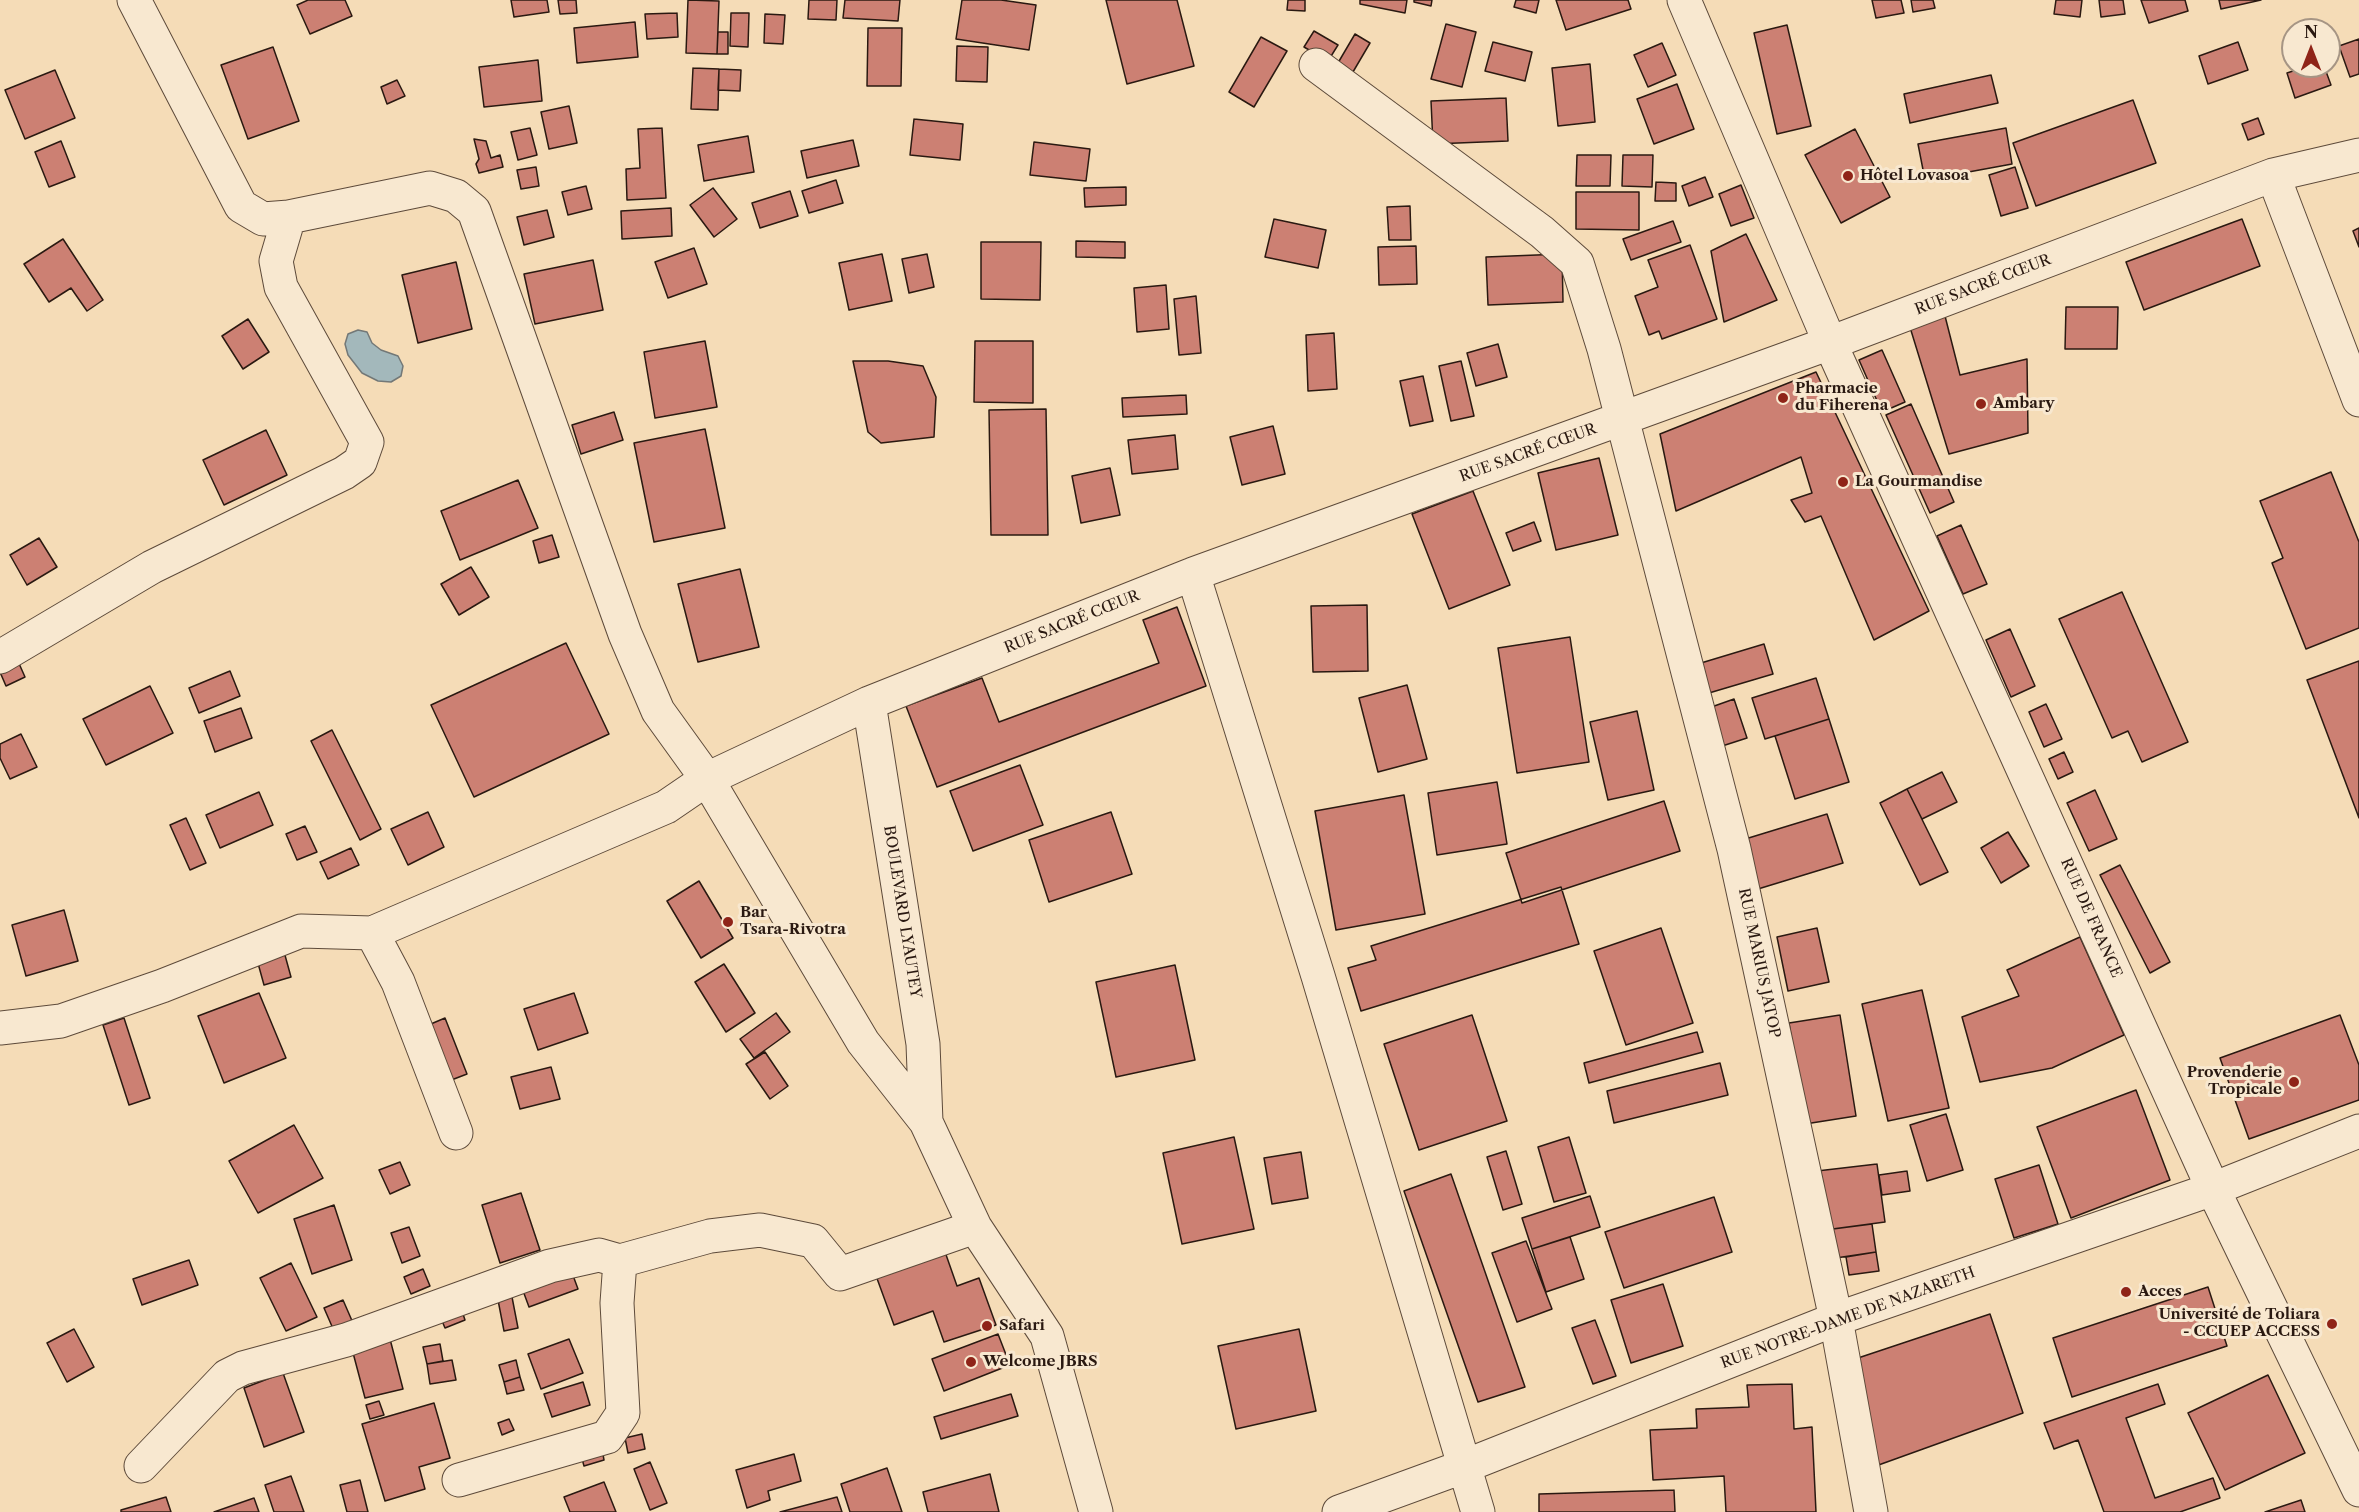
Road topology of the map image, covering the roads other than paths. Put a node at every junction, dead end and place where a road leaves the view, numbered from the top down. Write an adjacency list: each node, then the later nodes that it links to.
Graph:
1 (134, 0): 6 (street, BOULEVARD LYAUTEY)
2 (1684, 0): 7 (street, RUE DE FRANCE)
3 (1316, 65): 9 (street, RUE MARIUS JATOP)
4 (2359, 155): 5 (street, RUE SACRÉ CŒUR)
5 (2273, 175): 7 (street, RUE SACRÉ CŒUR); 8 (street)
6 (288, 217): 11 (street); 13 (street, BOULEVARD LYAUTEY)
7 (1830, 343): 9 (street, RUE SACRÉ CŒUR); 19 (street, RUE DE FRANCE)
8 (2359, 400)
9 (1621, 420): 10 (street, RUE SACRÉ CŒUR); 22 (street, RUE MARIUS JATOP)
10 (1193, 574): 12 (street, RUE SACRÉ CŒUR); 24 (street)
11 (0, 657)
12 (869, 703): 13 (street, RUE SACRÉ CŒUR); 16 (street, BOULEVARD LYAUTEY)
13 (706, 779): 14 (street, RUE SACRÉ CŒUR); 16 (street, BOULEVARD LYAUTEY)
14 (372, 933): 15 (street); 18 (street)
15 (0, 1028)
16 (927, 1122): 20 (street, BOULEVARD LYAUTEY)
17 (2359, 1131): 19 (street, RUE NOTRE-DAME DE NAZARETH)
18 (456, 1132)
19 (2213, 1189): 22 (street, RUE NOTRE-DAME DE NAZARETH); 26 (street, RUE DE FRANCE)
20 (975, 1227): 21 (street); 27 (street, BOULEVARD LYAUTEY)
21 (620, 1261): 23 (street); 25 (street)
22 (1836, 1319): 24 (street, RUE NOTRE-DAME DE NAZARETH); 30 (street, RUE MARIUS JATOP)
23 (141, 1466)
24 (1465, 1466): 28 (street, RUE NOTRE-DAME DE NAZARETH); 29 (street)
25 (459, 1480)
26 (2359, 1490)
27 (1095, 1512)
28 (1339, 1512)
29 (1478, 1512)
30 (1871, 1512)

